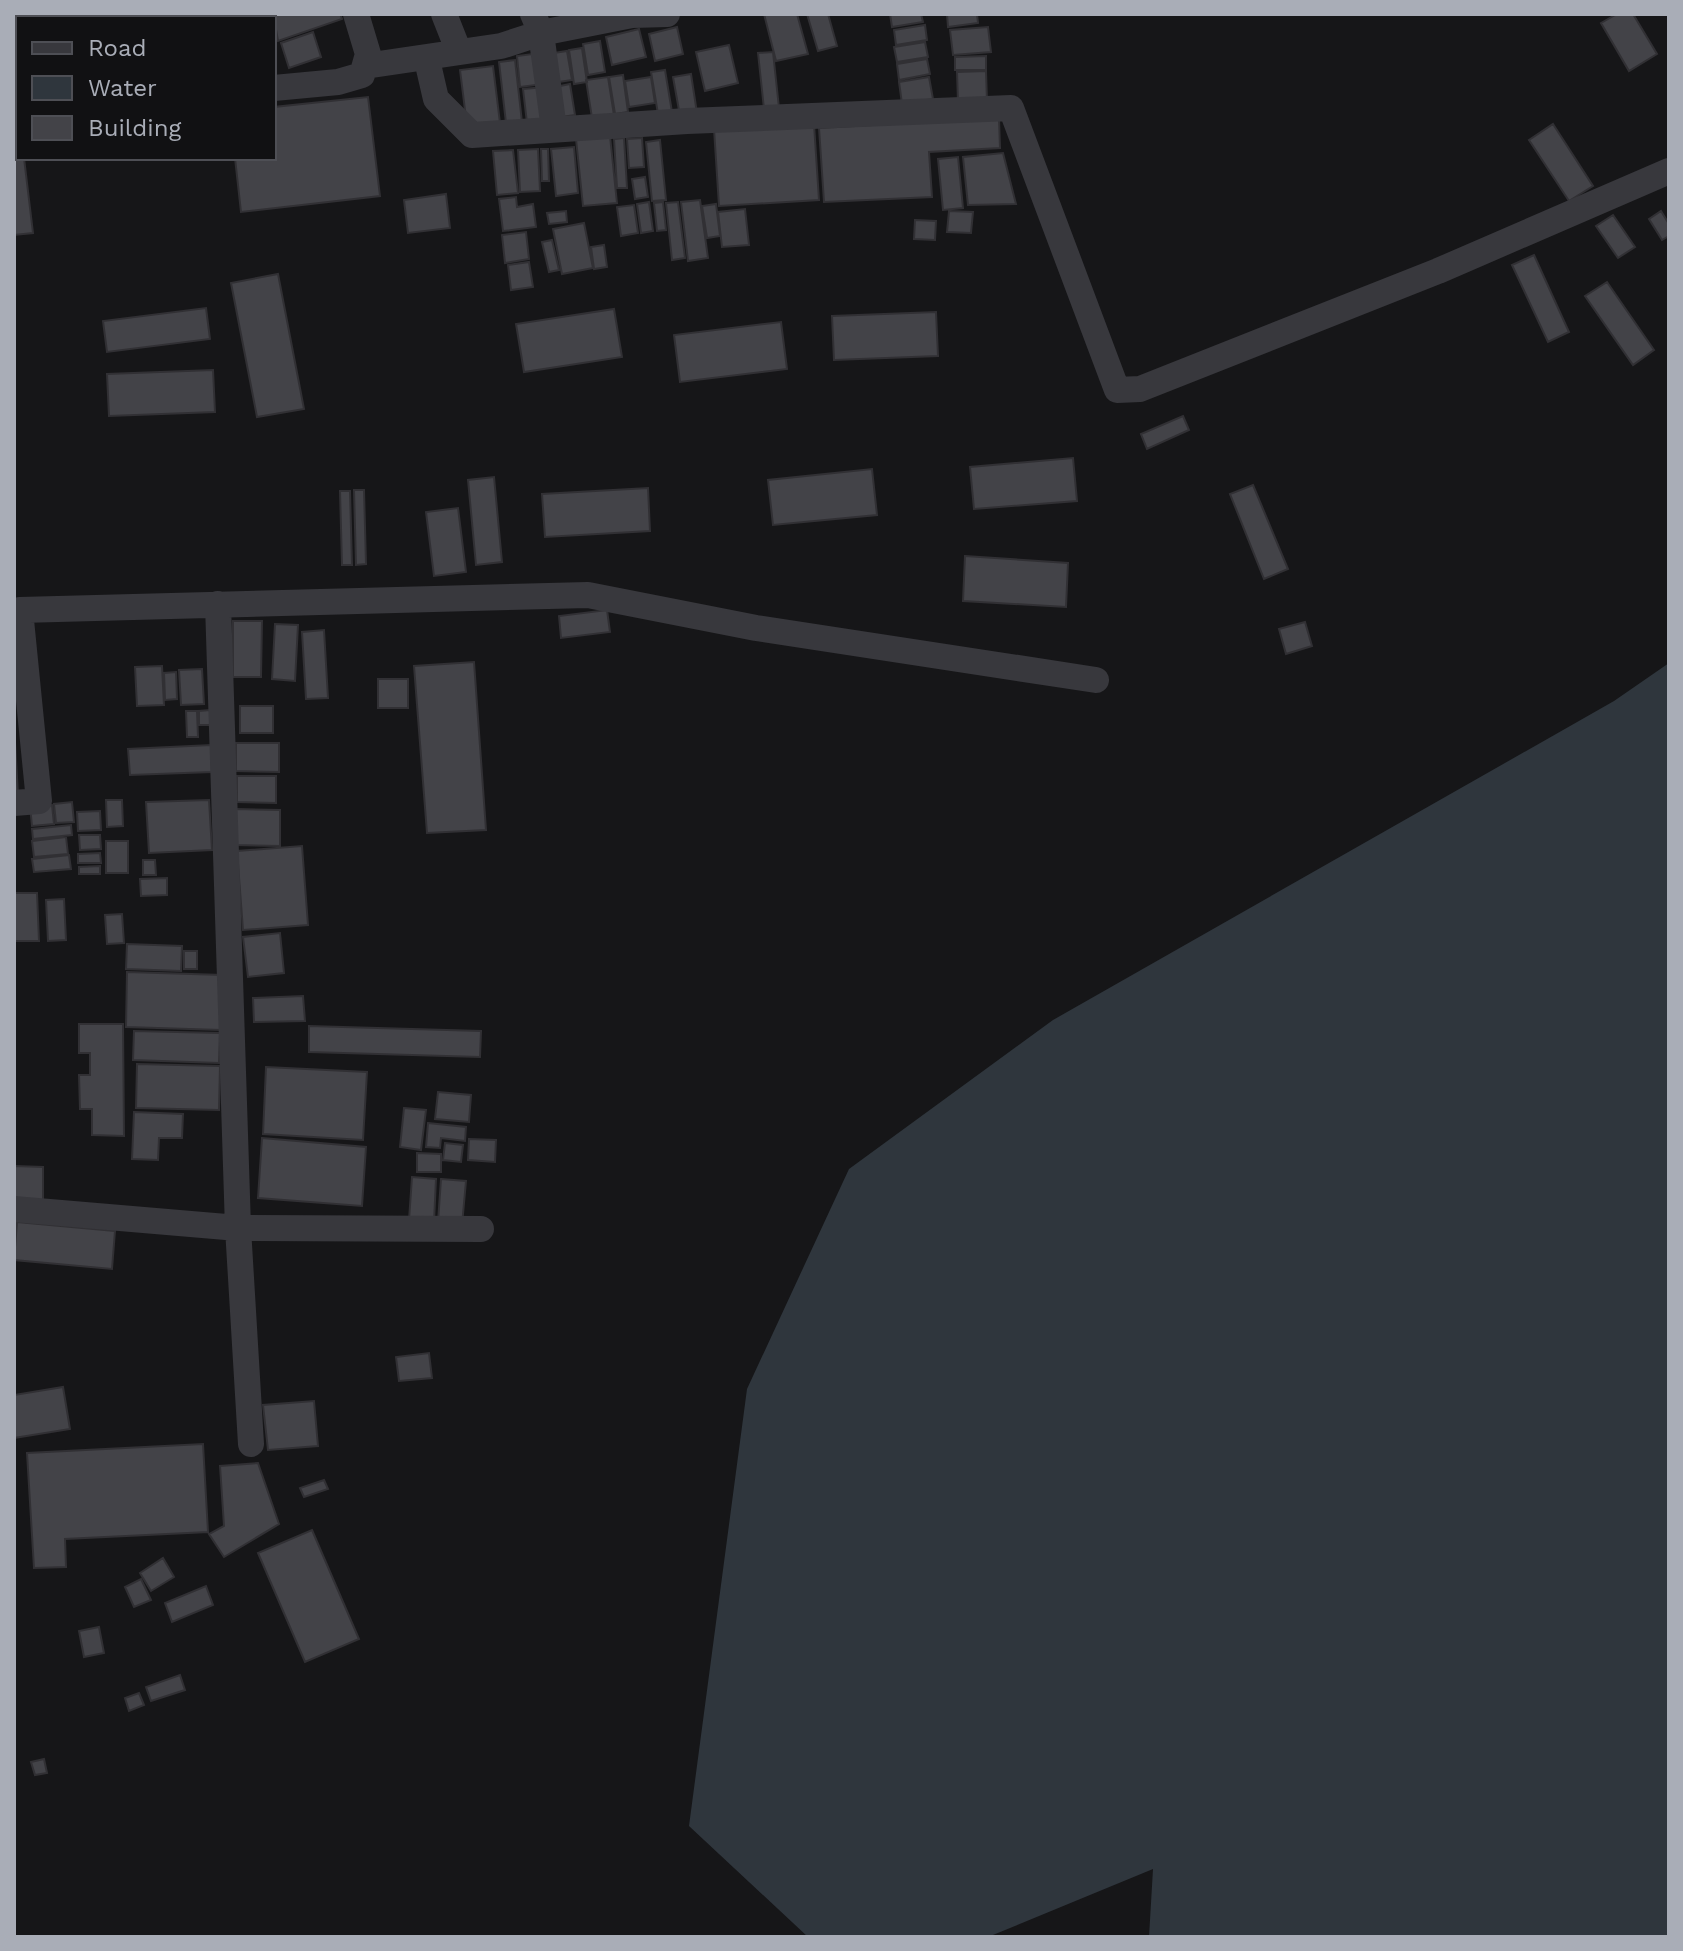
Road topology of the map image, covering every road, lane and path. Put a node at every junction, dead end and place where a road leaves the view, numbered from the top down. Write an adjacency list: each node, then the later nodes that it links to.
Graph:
1 (356, 14): 8 (street)
2 (444, 14): 6 (street)
3 (667, 14): 4 (street)
4 (632, 15): 5 (street)
5 (537, 24): 6 (street); 10 (street)
6 (459, 52): 7 (street)
7 (427, 60): 8 (street); 10 (street)
8 (365, 66): 9 (street)
9 (276, 88)
10 (554, 129): 11 (street)
11 (1669, 171)
12 (218, 604): 13 (street); 14 (street); 17 (street)
13 (17, 611): 15 (street)
14 (1096, 680)
15 (14, 803)
16 (14, 1209): 17 (street)
17 (238, 1228): 18 (street); 19 (street)
18 (481, 1229)
19 (251, 1444)

